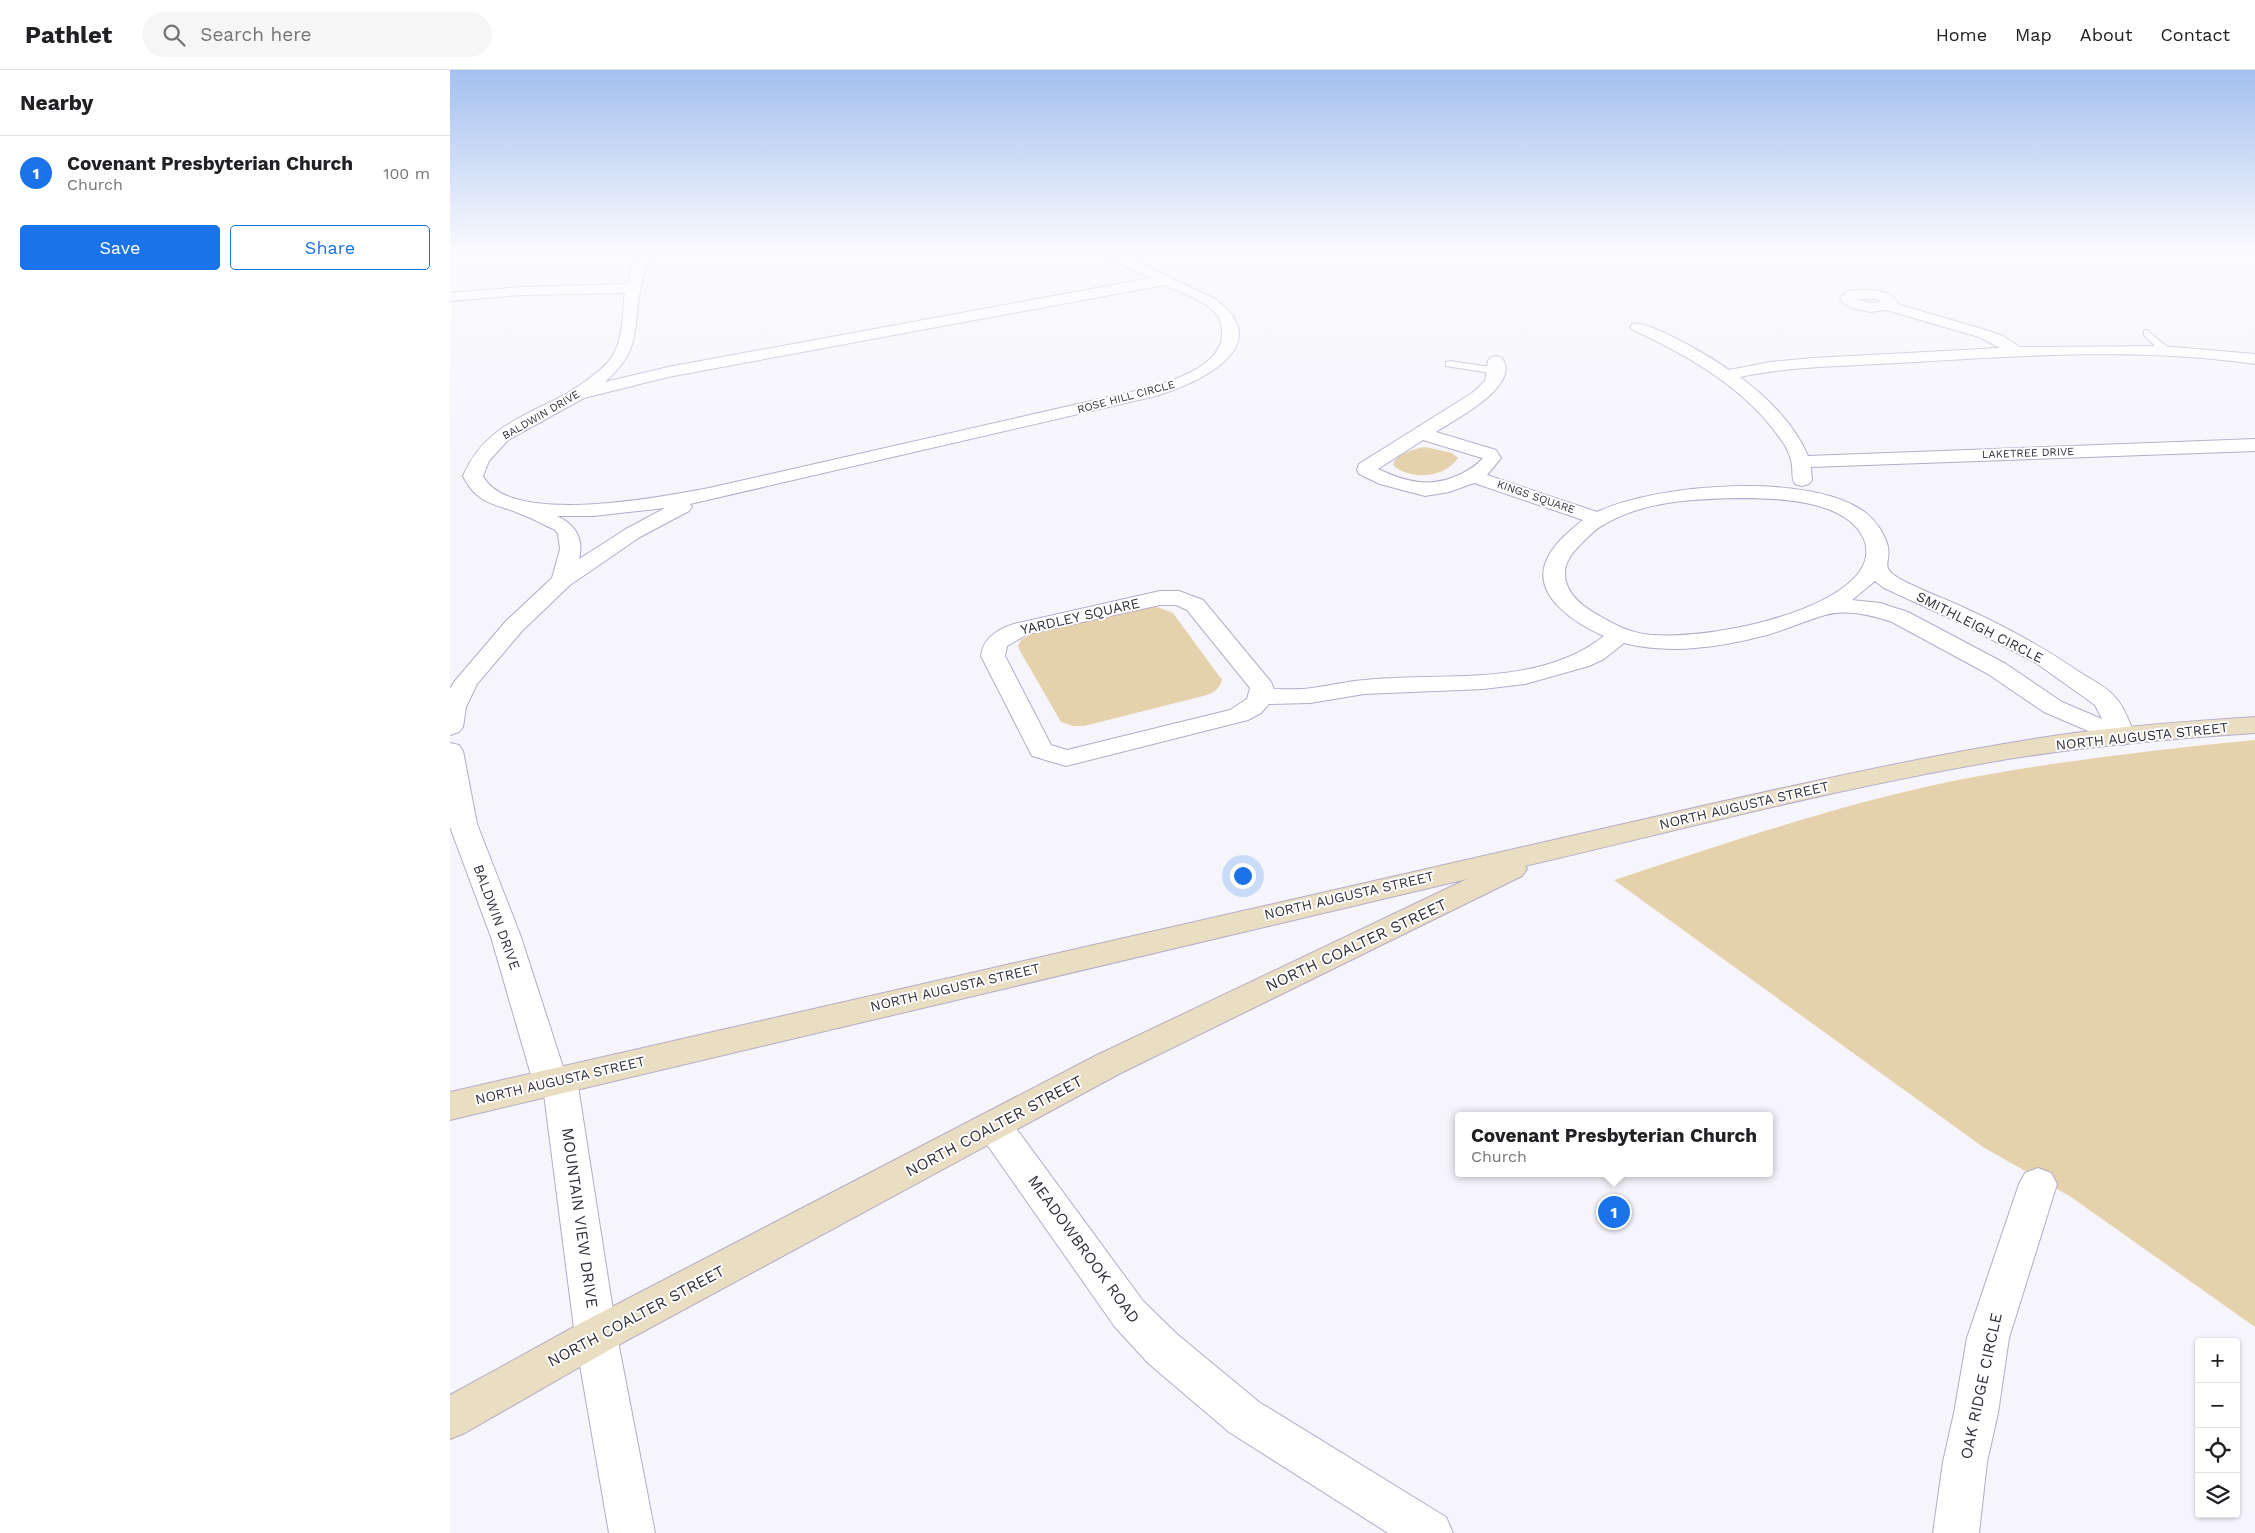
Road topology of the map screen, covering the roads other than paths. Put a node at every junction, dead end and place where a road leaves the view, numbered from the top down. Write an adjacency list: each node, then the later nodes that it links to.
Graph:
1 (629, 321): 9 (street, BALDWIN DRIVE)
2 (945, 321): 13 (street)
3 (1227, 321): 20 (street, ROSE HILL CIRCLE)
4 (1940, 321): 7 (street)
5 (1638, 327): 14 (street)
6 (2147, 333): 8 (lane)
7 (2016, 352): 8 (street); 14 (street)
8 (2167, 352): 10 (street)
9 (619, 358): 13 (street); 15 (street, BALDWIN DRIVE)
10 (2255, 359)
11 (1450, 364): 12 (lane)
12 (1497, 366): 16 (street, KINGS SQUARE)
13 (694, 368): 15 (street)
14 (1727, 375): 18 (street)
15 (578, 394): 22 (street, BALDWIN DRIVE)
16 (1421, 433): 19 (street, KINGS SQUARE); 19 (street, KINGS SQUARE)
17 (2255, 445): 18 (street, LAKETREE DRIVE)
18 (1801, 462): 21 (street)
19 (1473, 476): 23 (street, KINGS SQUARE)
20 (709, 494): 22 (street, ROSE HILL CIRCLE); 25 (street, ROSE HILL CIRCLE)
21 (1800, 496): 23 (street, SMITHLEIGH CIRCLE); 24 (street, SMITHLEIGH CIRCLE)
22 (529, 510): 25 (street, BALDWIN DRIVE)
23 (1598, 519): 27 (street, SMITHLEIGH CIRCLE)
24 (1875, 563): 26 (street, SMITHLEIGH CIRCLE); 31 (street, SMITHLEIGH CIRCLE)
25 (562, 580): 30 (street)
26 (1825, 608): 27 (street, SMITHLEIGH CIRCLE); 31 (street, SMITHLEIGH CIRCLE)
27 (1621, 634): 28 (street)
28 (1262, 697): 28 (street, YARDLEY SQUARE)
29 (2255, 726): 31 (main road, NORTH AUGUSTA STREET)
30 (450, 727)
31 (2123, 737): 33 (main road, NORTH AUGUSTA STREET)
32 (450, 751): 34 (street, BALDWIN DRIVE)
33 (1547, 851): 34 (main road, NORTH AUGUSTA STREET); 36 (main road, NORTH COALTER STREET)
34 (555, 1081): 35 (main road, NORTH AUGUSTA STREET); 38 (street, MOUNTAIN VIEW DRIVE)
35 (450, 1106)
36 (994, 1126): 38 (main road, NORTH COALTER STREET); 41 (street, MEADOWBROOK ROAD)
37 (2038, 1184): 42 (street, OAK RIDGE CIRCLE)
38 (596, 1336): 39 (main road, NORTH COALTER STREET); 40 (street, MOUNTAIN VIEW DRIVE)
39 (450, 1418)
40 (632, 1533)
41 (1430, 1533)
42 (1956, 1533)

